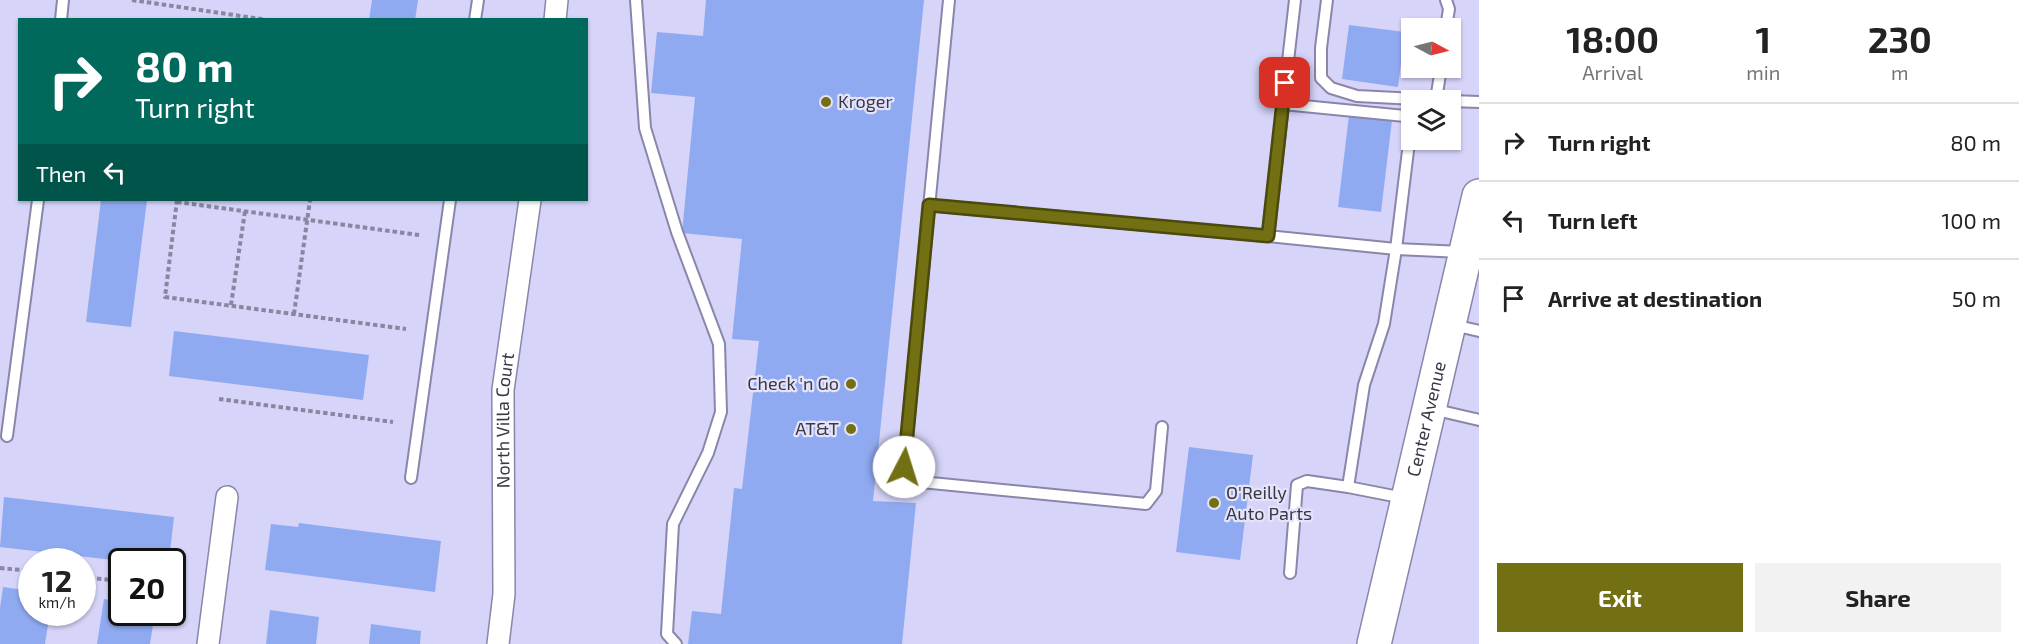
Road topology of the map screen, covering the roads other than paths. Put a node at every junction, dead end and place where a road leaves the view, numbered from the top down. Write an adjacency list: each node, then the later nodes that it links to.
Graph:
1 (63, 0): 9 (lane)
2 (478, 0): 10 (lane)
3 (557, 0): 11 (street)
4 (636, 0): 37 (lane)
5 (949, 0): 21 (lane)
6 (1295, 0): 16 (lane)
7 (1328, 0): 13 (lane)
8 (1446, 0): 12 (lane)
9 (61, 18)
10 (475, 18)
11 (555, 18)
12 (1448, 18)
13 (1401, 98)
14 (1461, 101): 15 (lane)
15 (1479, 102)
16 (1283, 104): 22 (lane); 23 (lane)
17 (1479, 196): 24 (highway, Center Avenue)
18 (38, 201): 29 (lane)
19 (450, 201): 30 (lane)
20 (530, 201): 36 (street, North Villa Court)
21 (929, 205): 22 (lane); 28 (lane)
22 (1268, 236): 23 (lane)
23 (1396, 249): 24 (lane); 31 (lane)
24 (1466, 253): 25 (highway, Center Avenue)
25 (1464, 327): 26 (highway, Center Avenue)
26 (1429, 408): 27 (lane); 33 (highway, Center Avenue)
27 (1479, 420)
28 (1162, 428)
29 (7, 436)
30 (411, 478)
31 (1348, 486): 33 (lane); 34 (lane)
32 (227, 497): 35 (street)
33 (1408, 499): 38 (highway, Center Avenue)
34 (1290, 573)
35 (208, 644)
36 (498, 644)
37 (676, 644)
38 (1374, 644)

